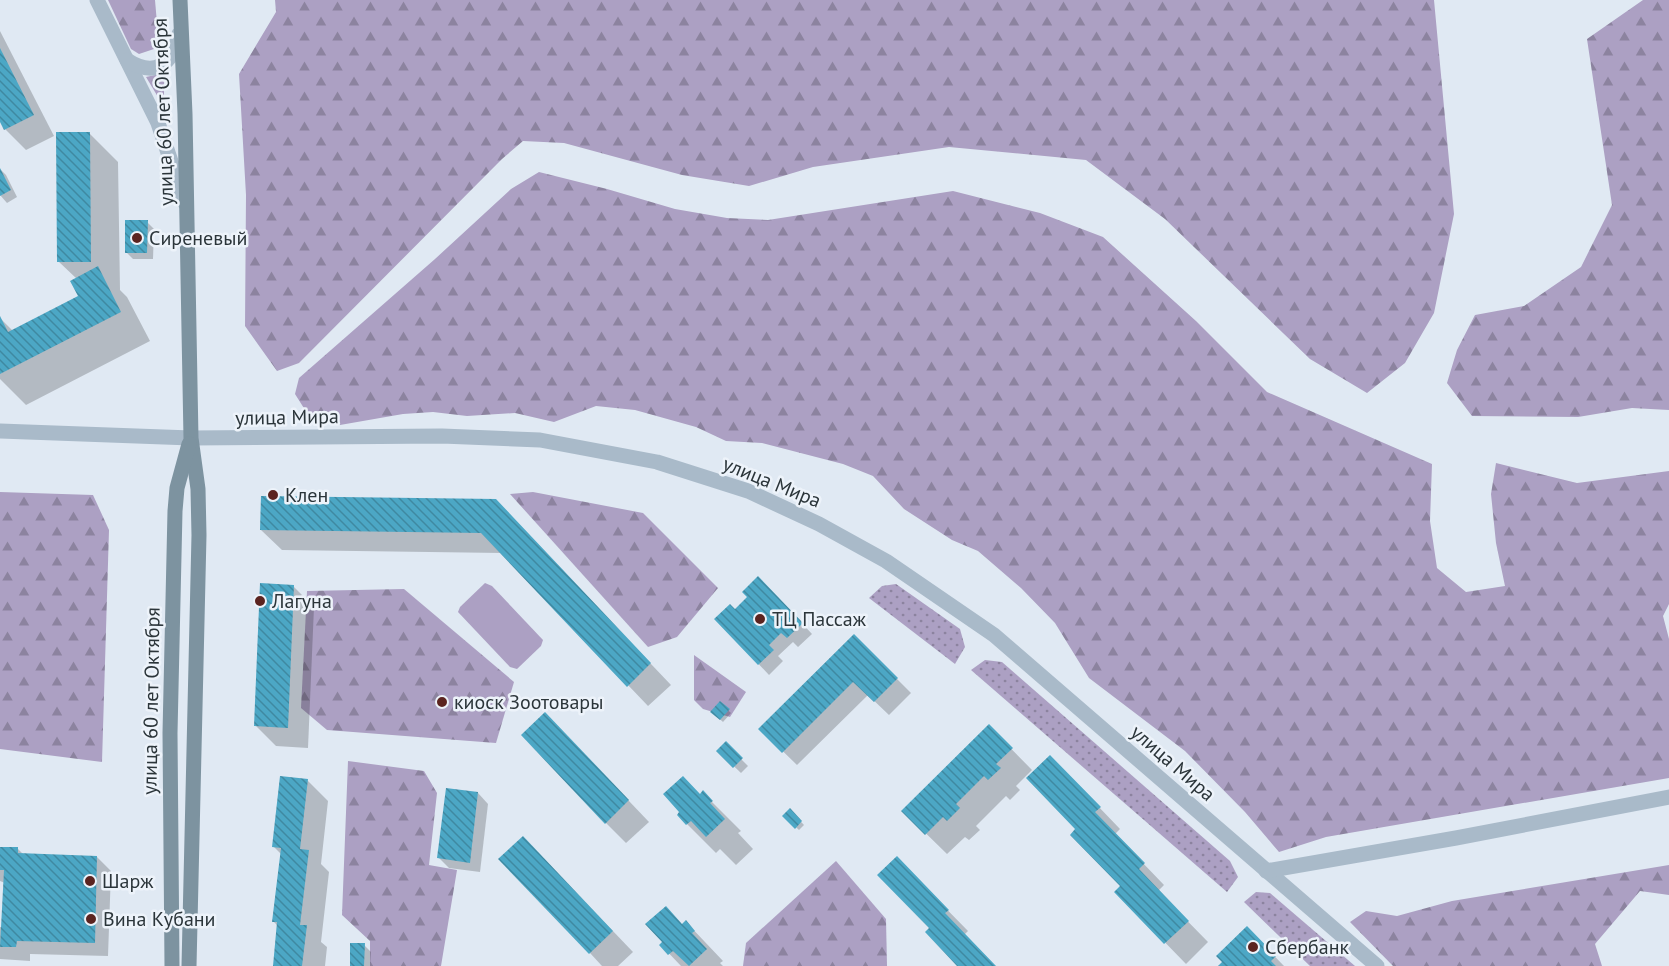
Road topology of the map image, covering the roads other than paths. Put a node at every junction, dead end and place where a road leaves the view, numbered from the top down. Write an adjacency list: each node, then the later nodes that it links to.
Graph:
1 (97, 0): 4 (street)
2 (180, 0): 3 (main road, улица 60 лет Октября)
3 (181, 26): 4 (street); 5 (main road, улица 60 лет Октября)
4 (126, 60): 6 (street)
5 (185, 114): 6 (street); 7 (main road, улица 60 лет Октября)
6 (158, 123): 7 (street)
7 (187, 211): 9 (main road, улица 60 лет Октября)
8 (0, 431): 9 (street, улица Мира)
9 (191, 438): 10 (main road, улица 60 лет Октября); 11 (main road, улица 60 лет Октября); 13 (street, улица Мира)
10 (170, 733): 11 (main road); 14 (main road, улица 60 лет Октября)
11 (195, 733): 15 (main road, улица 60 лет Октября)
12 (1669, 797): 13 (street)
13 (1266, 871): 16 (street, улица Мира)
14 (172, 966)
15 (189, 966)
16 (1377, 966)

